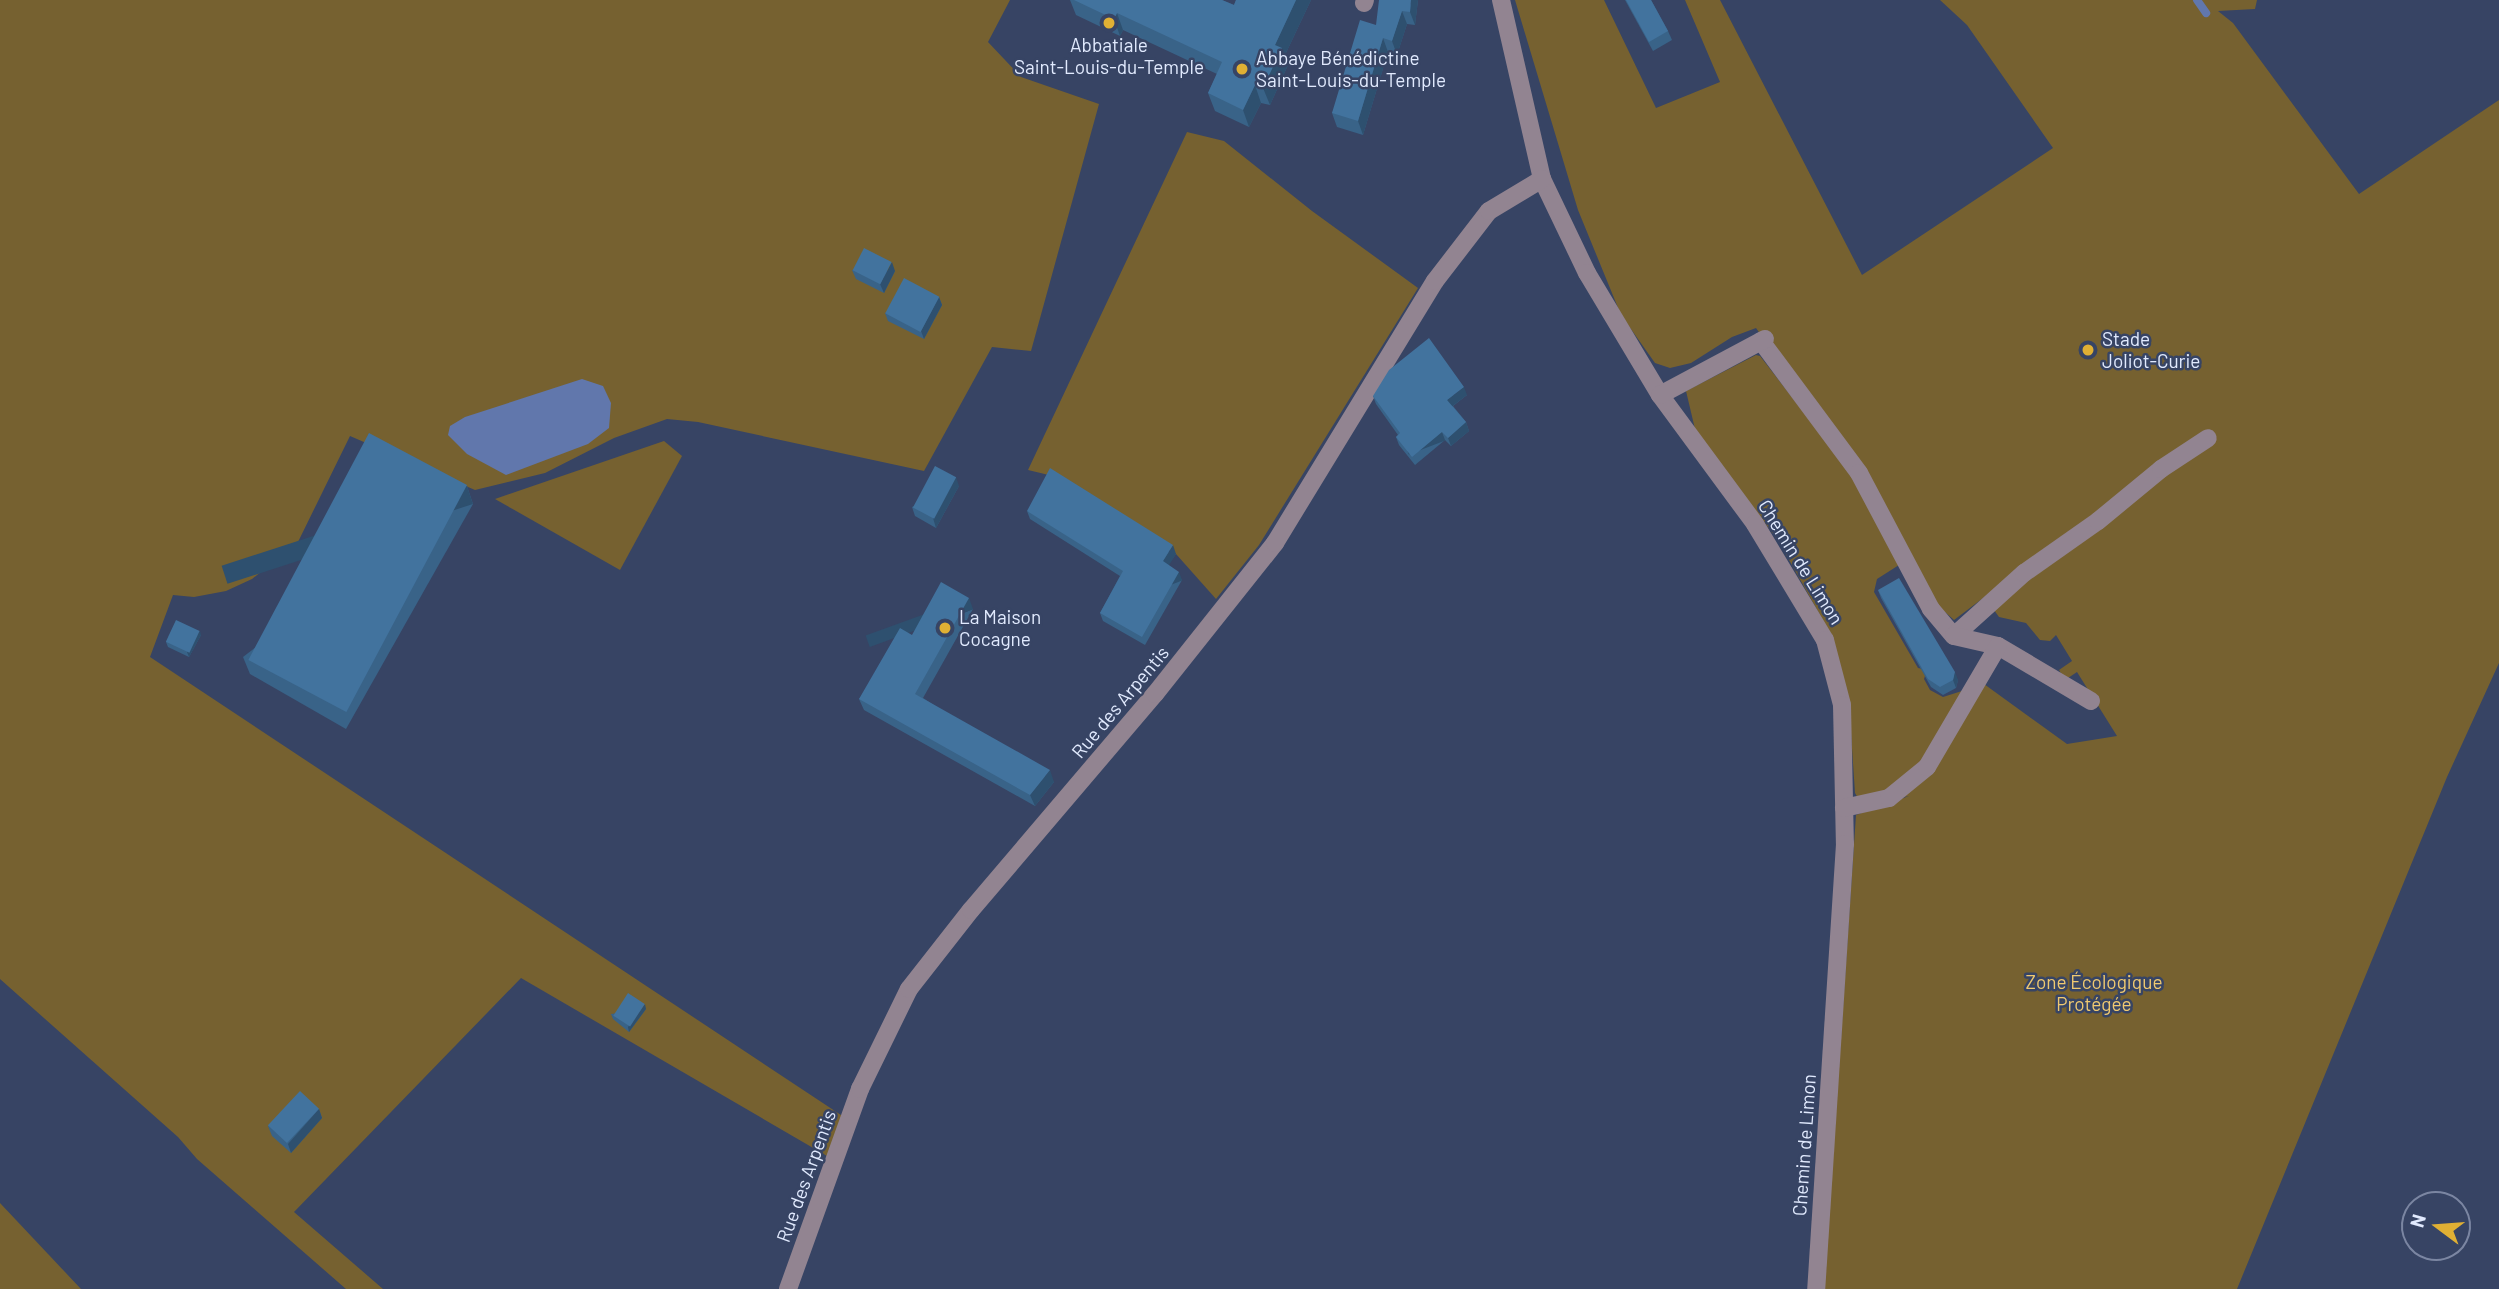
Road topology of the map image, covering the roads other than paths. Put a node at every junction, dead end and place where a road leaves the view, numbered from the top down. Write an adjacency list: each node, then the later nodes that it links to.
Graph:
1 (1501, 0): 2 (street, Chemin de Limon)
2 (1542, 179): 3 (street, Chemin de Limon); 9 (street, Rue des Arpentis)
3 (1660, 395): 5 (street); 8 (street, Chemin de Limon)
4 (2208, 438): 5 (street)
5 (1954, 636): 6 (street)
6 (1998, 646): 7 (street); 8 (street)
7 (2091, 701)
8 (1844, 808): 10 (street, Chemin de Limon)
9 (788, 1289)
10 (1816, 1289)

